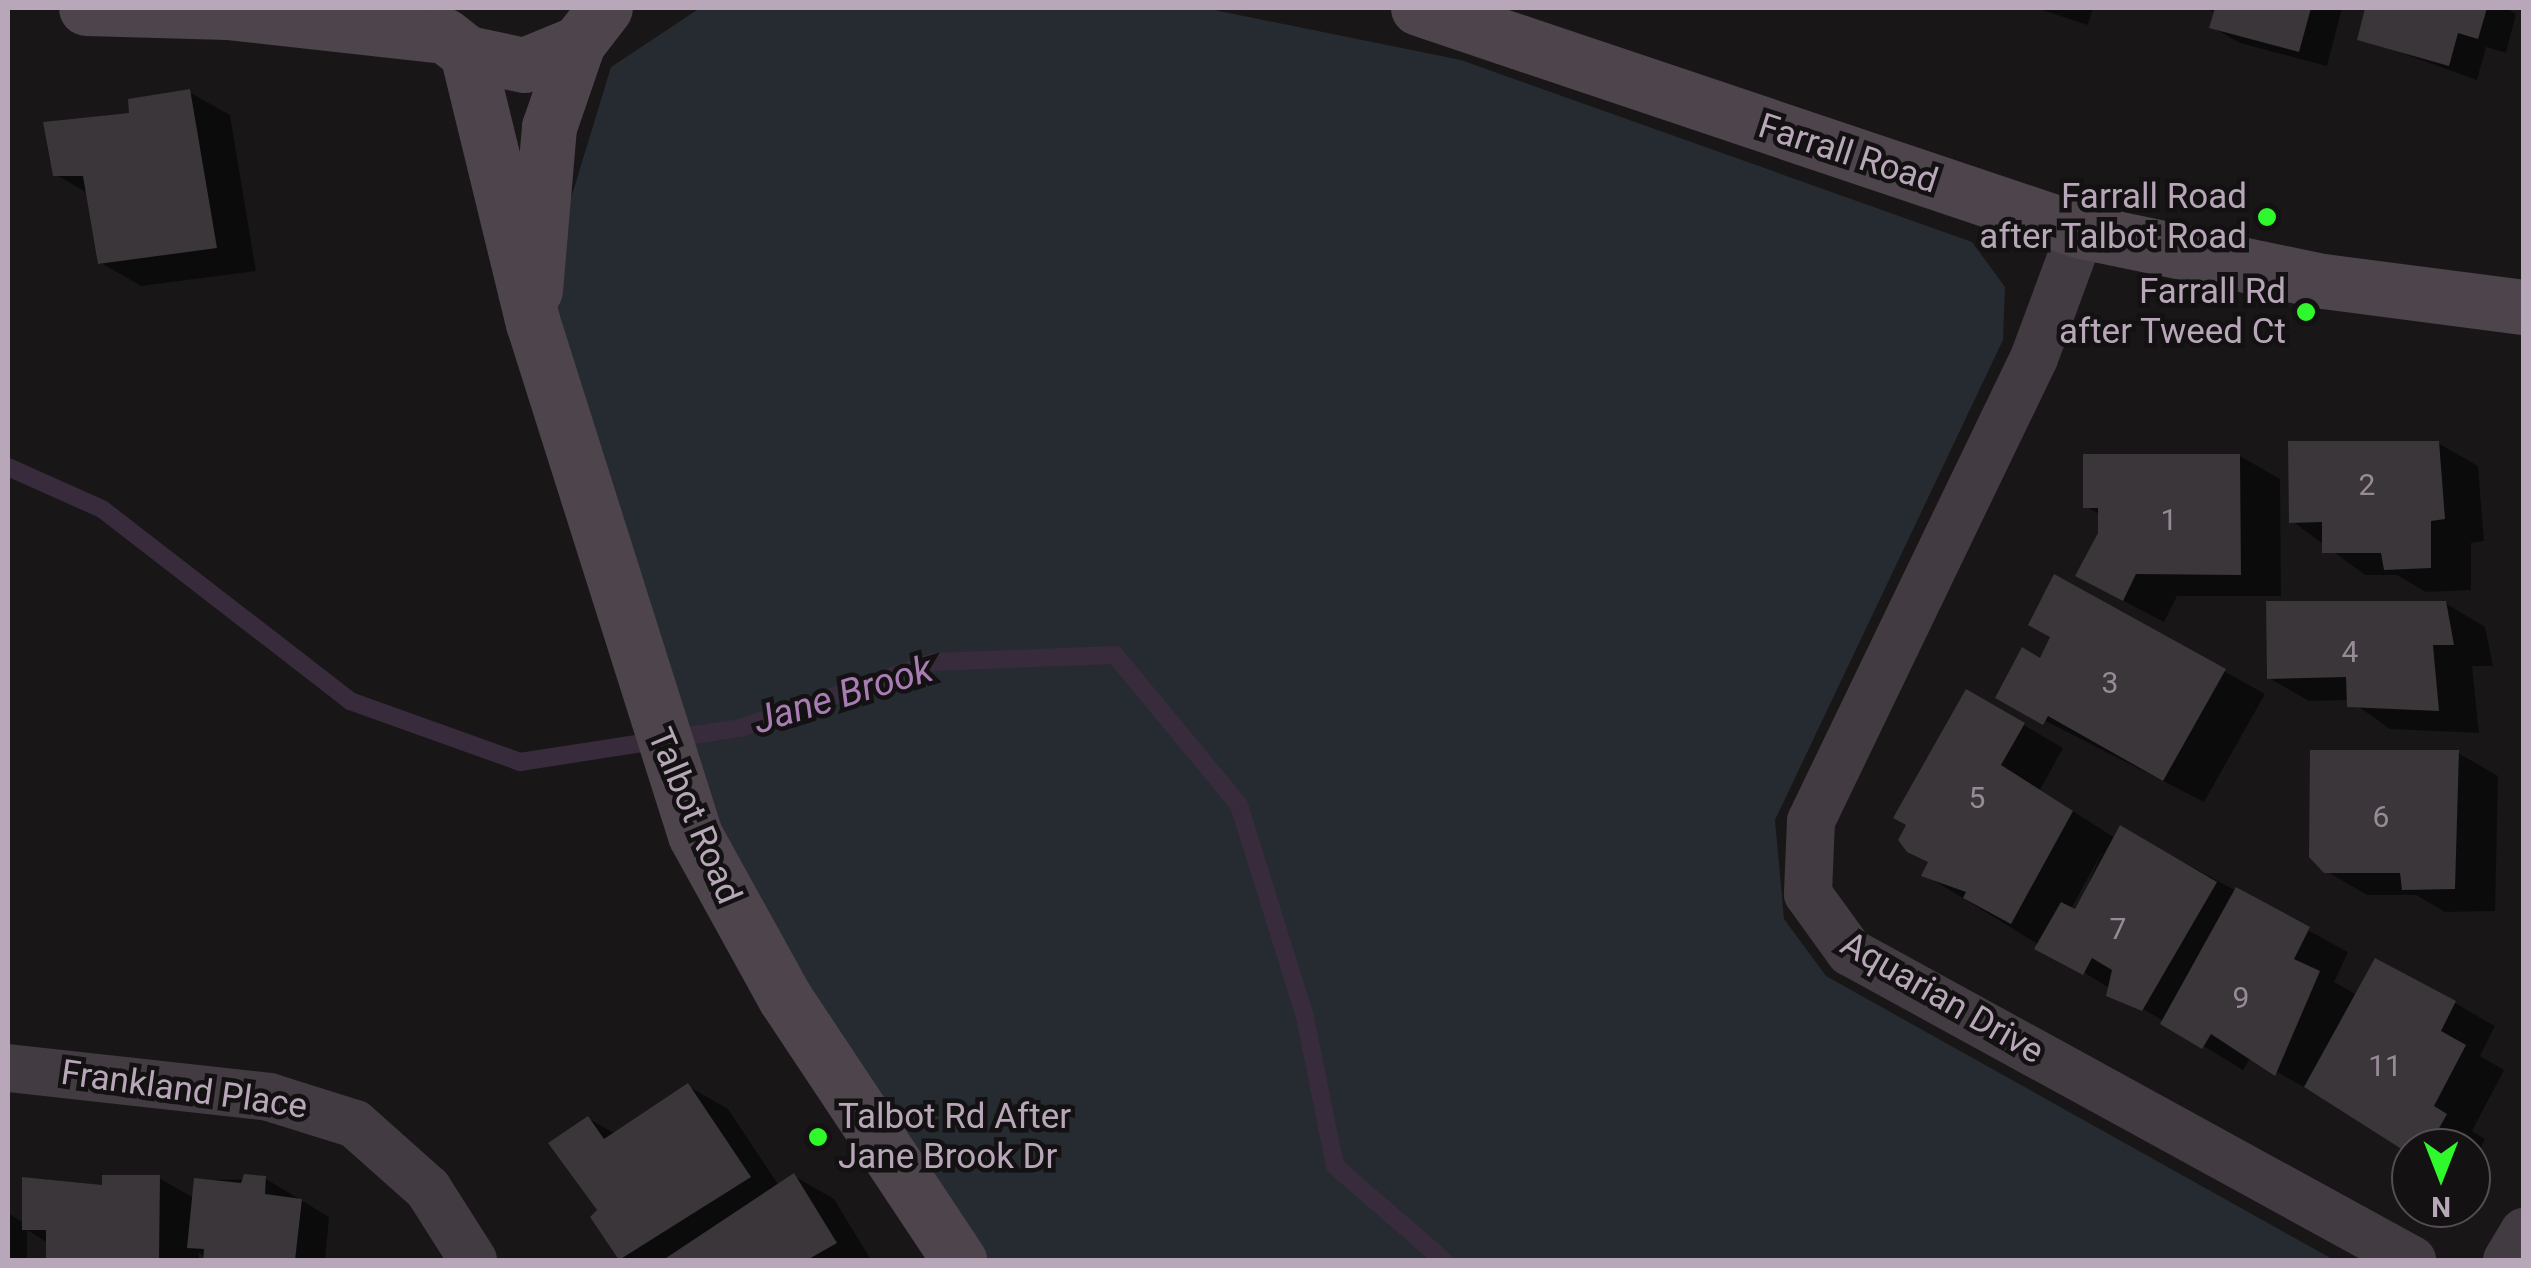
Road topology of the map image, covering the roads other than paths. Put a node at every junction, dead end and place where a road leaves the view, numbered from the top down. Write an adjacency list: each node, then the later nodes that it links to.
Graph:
1 (86, 8): 3 (main road)
2 (1418, 8): 6 (main road, Farrall Road)
3 (233, 10): 5 (main road)
4 (604, 19): 5 (main road); 8 (main road, Talbot Road)
5 (445, 32): 8 (main road, Talbot Road)
6 (2080, 231): 7 (main road, Farrall Road); 13 (street, Aquarian Drive)
7 (2524, 307)
8 (533, 323): 12 (main road, Talbot Road)
9 (8, 1068): 11 (street, Frankland Place)
10 (2524, 1232): 14 (street)
11 (473, 1260)
12 (959, 1260)
13 (2412, 1260)
14 (2507, 1260)

